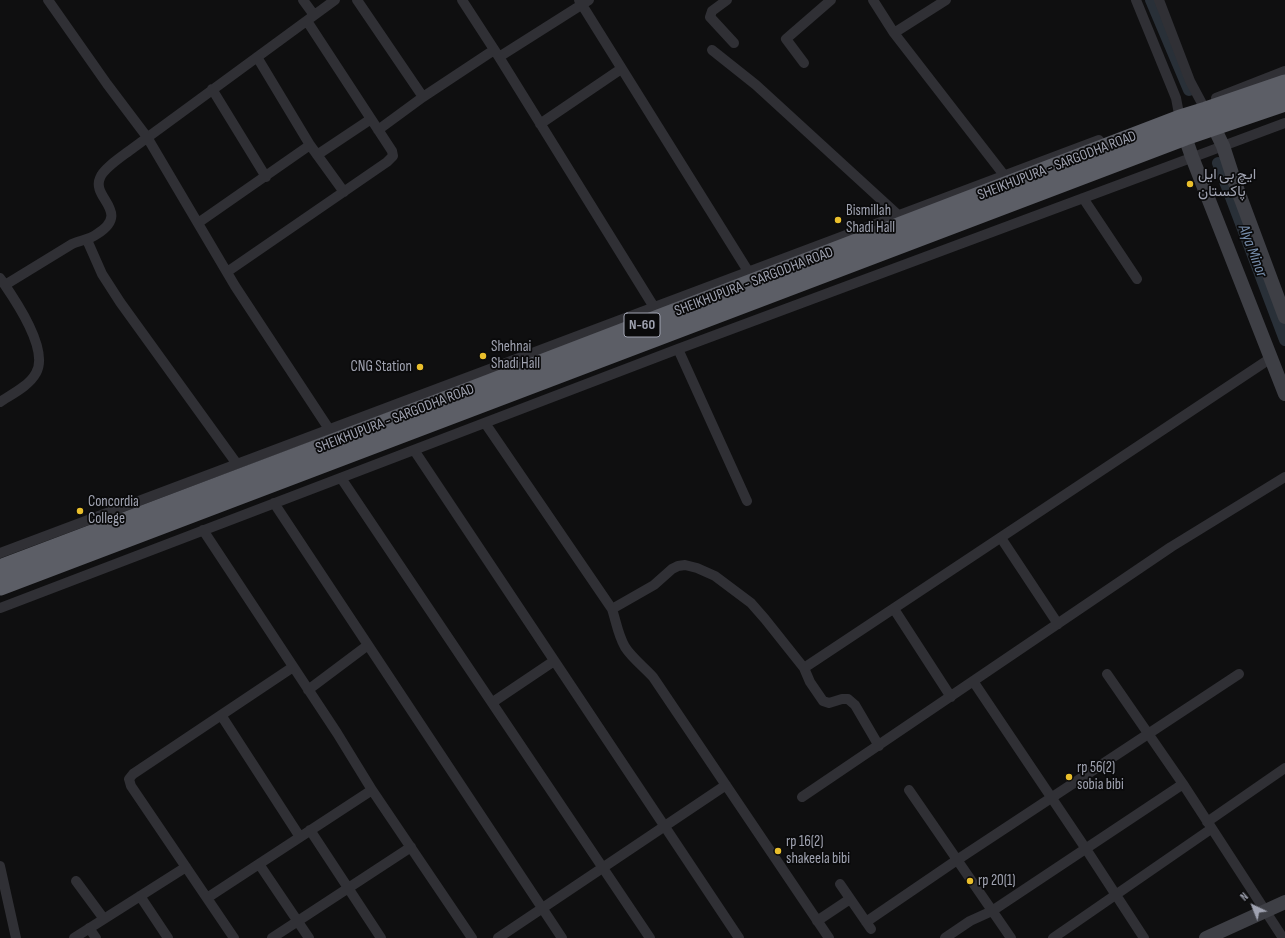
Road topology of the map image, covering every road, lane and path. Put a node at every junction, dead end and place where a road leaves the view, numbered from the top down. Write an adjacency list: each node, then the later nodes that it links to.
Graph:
1 (48, 0): 32 (street)
2 (303, 0): 13 (street)
3 (335, 0): 13 (street)
4 (357, 0): 24 (street)
5 (462, 0): 17 (street)
6 (727, 0): 15 (street)
7 (831, 0): 19 (street)
8 (873, 0): 14 (street)
9 (946, 0): 14 (street)
10 (1136, 0): 28 (street)
11 (1159, 0): 26 (street)
12 (583, 2): 17 (street); 20 (street)
13 (310, 18): 18 (street); 27 (street)
14 (894, 33): 37 (street)
15 (734, 43)
16 (712, 50): 41 (street)
17 (497, 54): 24 (street); 30 (street)
18 (257, 57): 23 (street); 33 (street)
19 (804, 63)
20 (622, 68): 30 (street); 45 (street)
21 (1285, 71): 26 (street)
22 (1285, 84): 26 (highway, SHEIKHUPURA - SARGODHA ROAD / N-60)
23 (212, 89): 32 (street); 38 (street)
24 (423, 97): 31 (street)
25 (1285, 102): 26 (highway, SHEIKHUPURA - SARGODHA ROAD / N-60)
26 (1207, 114): 28 (highway, SHEIKHUPURA - SARGODHA ROAD / N-60); 28 (street); 34 (street)
27 (371, 119): 31 (street); 35 (street)
28 (1181, 122): 36 (street); 37 (street); 65 (highway, SHEIKHUPURA - SARGODHA ROAD / N-60); 66 (highway, SHEIKHUPURA - SARGODHA ROAD / N-60)
29 (1285, 123): 34 (street)
30 (540, 124): 48 (street)
31 (378, 130): 39 (street)
32 (147, 137): 42 (street); 43 (street)
33 (310, 145): 35 (street); 38 (street)
34 (1223, 146): 36 (street); 49 (street)
35 (317, 156): 39 (street)
36 (1192, 158): 40 (street); 51 (street)
37 (1004, 175): 41 (street)
38 (266, 177): 42 (street)
39 (344, 192): 44 (street)
40 (1083, 198): 46 (street); 50 (street)
41 (898, 215): 45 (street)
42 (198, 223): 44 (street)
43 (87, 240): 47 (street); 57 (street)
44 (227, 272): 55 (street)
45 (748, 272): 48 (street)
46 (1137, 279)
47 (3, 281): 53 (street)
48 (654, 307): 55 (street)
49 (1285, 316)
50 (678, 349): 54 (street); 60 (street)
51 (1271, 358): 52 (street); 63 (street)
52 (1285, 394)
53 (0, 402)
54 (485, 423): 56 (street); 68 (street)
55 (329, 429): 57 (street)
56 (414, 450): 59 (street); 72 (street)
57 (237, 464): 64 (street)
58 (1285, 477): 70 (street)
59 (341, 478): 61 (street); 80 (street)
60 (747, 502)
61 (274, 503): 62 (street); 71 (street)
62 (203, 530): 67 (street); 73 (street)
63 (1001, 538): 69 (street); 70 (street)
64 (0, 553)
65 (0, 569)
66 (0, 586)
67 (0, 608)
68 (612, 609): 74 (street); 86 (street)
69 (894, 609): 74 (street); 79 (street)
70 (1058, 624): 77 (street)
71 (368, 645): 78 (street); 110 (street)
72 (554, 661): 80 (street); 91 (street)
73 (293, 667): 78 (street); 81 (street)
74 (804, 668): 83 (street)
75 (1107, 674): 82 (street)
76 (1239, 674): 82 (street)
77 (973, 681): 79 (street); 90 (street)
78 (308, 690): 87 (street)
79 (951, 697): 83 (street)
80 (493, 702): 101 (street)
81 (220, 715): 94 (street); 100 (street)
82 (1148, 734): 85 (street); 90 (street)
83 (879, 746): 89 (street)
84 (1285, 768): 92 (street)
85 (1183, 784): 92 (street); 96 (street)
86 (726, 785): 91 (street); 115 (street)
87 (372, 790): 93 (street); 95 (street)
88 (909, 790): 97 (street)
89 (802, 797)
90 (1051, 798): 96 (street); 97 (street)
91 (664, 825): 101 (street); 130 (street)
92 (1209, 825): 105 (street); 112 (street)
93 (310, 830): 94 (street); 104 (street)
94 (300, 837): 98 (street)
95 (411, 847): 104 (street); 126 (street)
96 (1086, 848): 105 (street); 111 (street)
97 (957, 860): 108 (street); 111 (street)
98 (259, 864): 107 (street); 114 (street)
99 (0, 866): 118 (street)
100 (186, 866): 106 (street); 107 (street)
101 (603, 867): 110 (street); 129 (street)
102 (76, 881): 113 (street)
103 (840, 884): 108 (street)
104 (348, 888): 114 (street); 125 (street)
105 (1115, 895): 134 (street); 135 (street)
106 (140, 896): 113 (street); 121 (street)
107 (207, 898): 122 (street)
108 (850, 899): 115 (street)
109 (1285, 902): 112 (street)
110 (542, 909): 127 (street); 128 (street)
111 (992, 911): 132 (street); 133 (street)
112 (1266, 911): 117 (street); 136 (street)
113 (104, 919): 116 (street)
114 (298, 921): 123 (street); 124 (street)
115 (818, 921): 131 (street)
116 (89, 928): 119 (street); 120 (street)
117 (1211, 937)
118 (16, 938)
119 (74, 938)
120 (96, 938)
121 (168, 938)
122 (234, 938)
123 (272, 938)
124 (309, 938)
125 (381, 938)
126 (472, 938)
127 (498, 938)
128 (562, 938)
129 (650, 938)
130 (739, 938)
131 (829, 938)
132 (945, 938)
133 (1011, 938)
134 (1053, 938)
135 (1144, 938)
136 (1283, 938)

